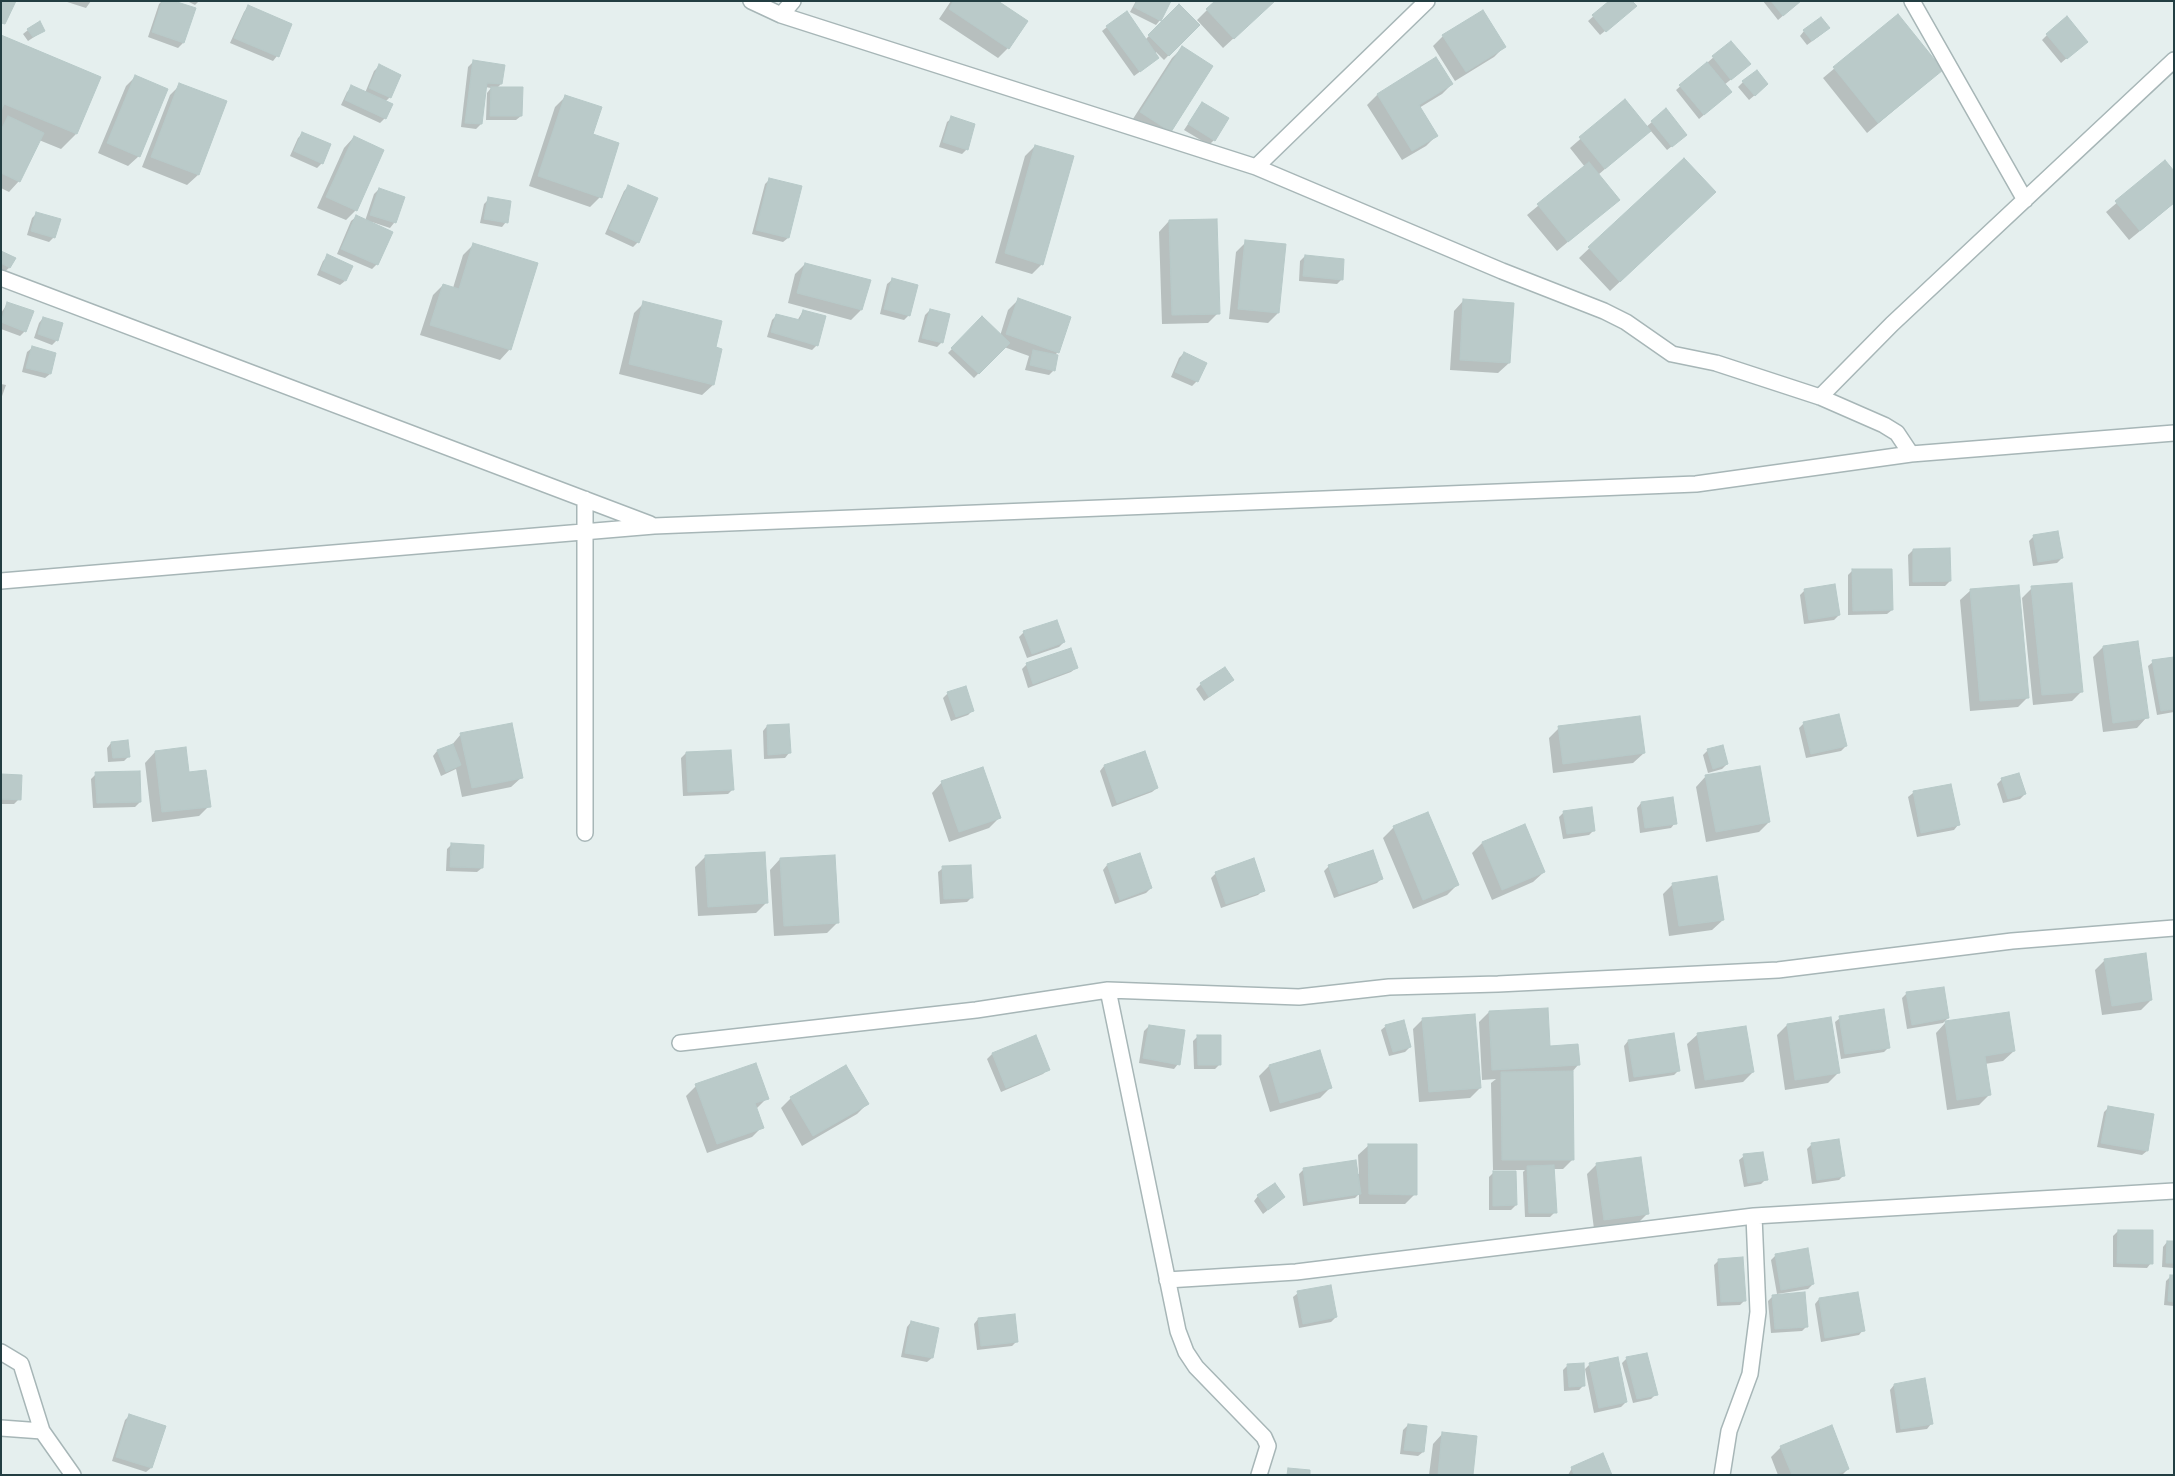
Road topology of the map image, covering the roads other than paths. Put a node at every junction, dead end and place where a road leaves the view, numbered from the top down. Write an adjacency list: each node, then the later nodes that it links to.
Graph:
1 (751, 1): 5 (street)
2 (793, 1): 5 (street)
3 (1427, 1): 7 (street)
4 (1912, 1): 8 (street)
5 (781, 15): 7 (street)
6 (2174, 60): 8 (street)
7 (1256, 167): 10 (street)
8 (2025, 200): 10 (street)
9 (1, 278): 13 (street)
10 (1820, 397): 12 (street)
11 (2174, 433): 12 (street)
12 (1911, 454): 14 (street)
13 (585, 499): 14 (street); 15 (street)
14 (654, 526): 15 (street)
15 (586, 531): 16 (street); 17 (street)
16 (1, 581)
17 (585, 834)
18 (2174, 928): 19 (street)
19 (1108, 990): 20 (street); 23 (street)
20 (680, 1042)
21 (2174, 1191): 22 (street)
22 (1754, 1216): 23 (street); 29 (street)
23 (1167, 1280): 28 (street)
24 (1, 1352): 26 (street)
25 (1, 1428): 26 (street)
26 (42, 1431): 27 (street)
27 (73, 1475)
28 (1259, 1475)
29 (1722, 1475)

